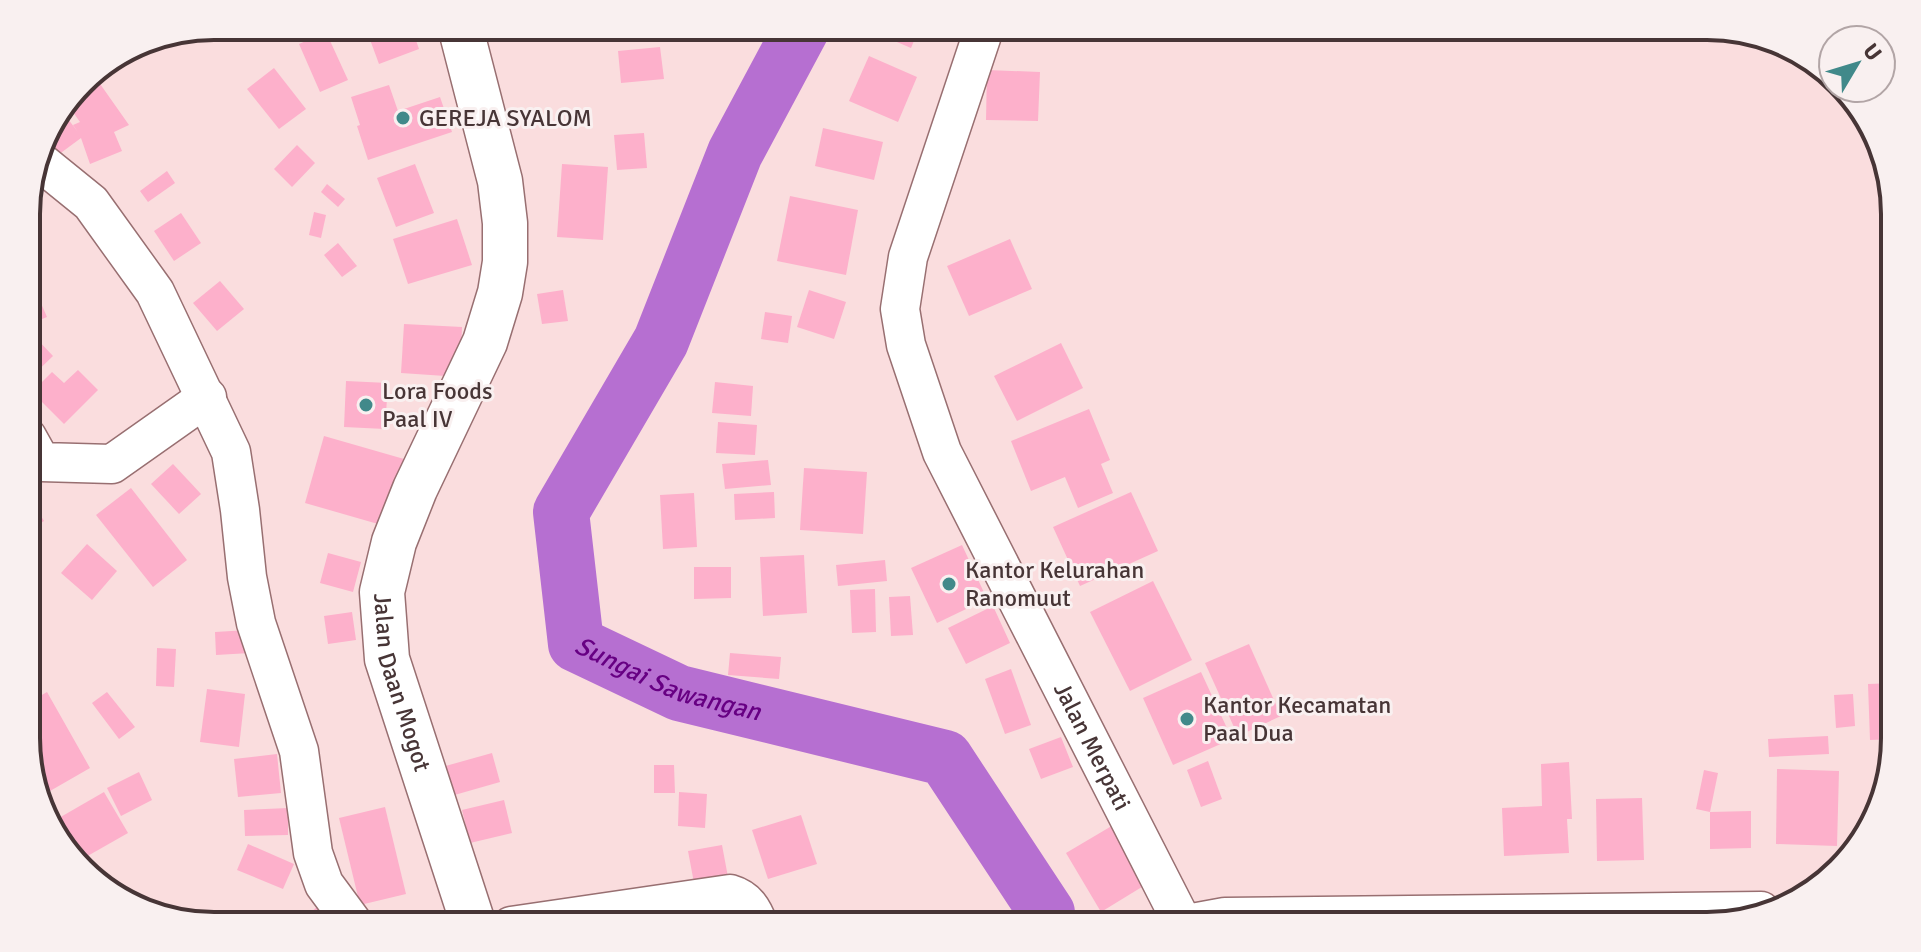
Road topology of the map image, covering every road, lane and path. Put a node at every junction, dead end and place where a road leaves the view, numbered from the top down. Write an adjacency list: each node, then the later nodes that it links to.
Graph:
1 (464, 40): 7 (main road, Jalan Daan Mogot)
2 (980, 40): 10 (street, Jalan Merpati)
3 (47, 167): 4 (street)
4 (207, 397): 5 (street); 6 (street)
5 (40, 460)
6 (345, 912)
7 (469, 912)
8 (607, 912): 9 (street)
9 (754, 912)
10 (1172, 912)

